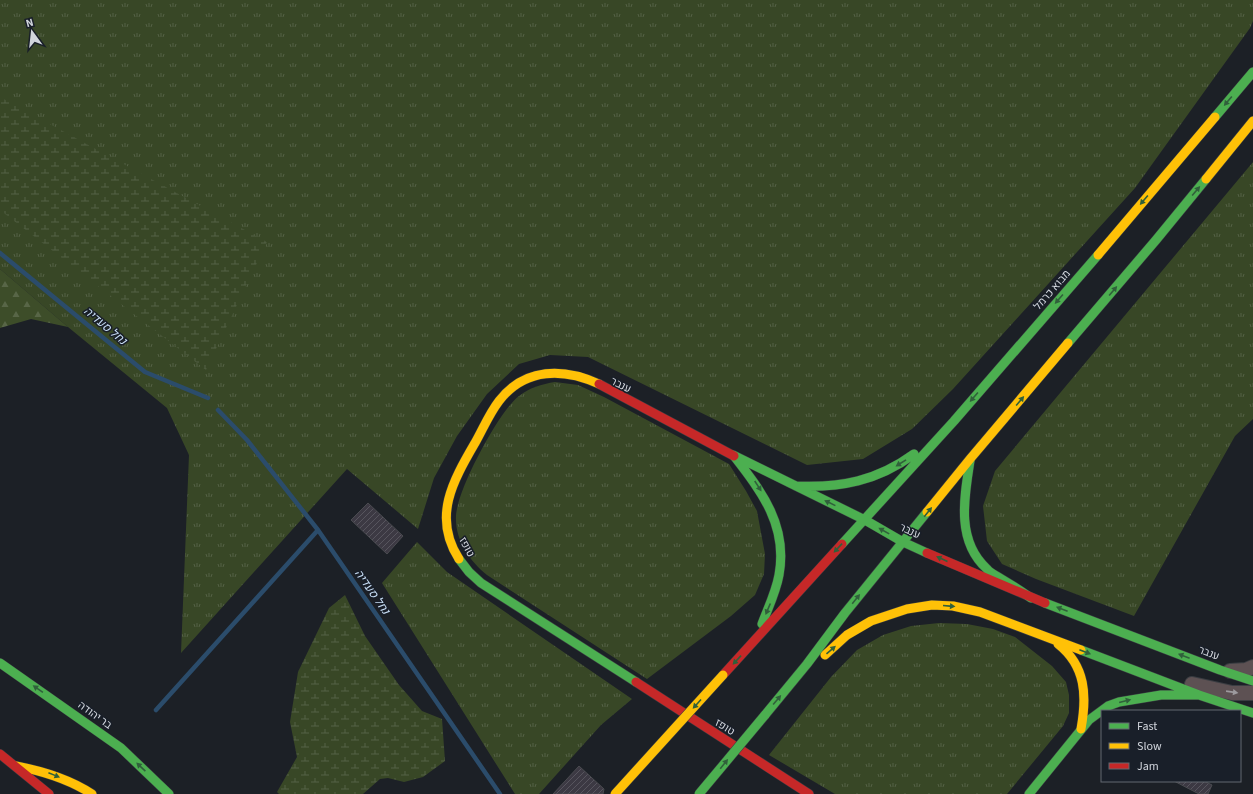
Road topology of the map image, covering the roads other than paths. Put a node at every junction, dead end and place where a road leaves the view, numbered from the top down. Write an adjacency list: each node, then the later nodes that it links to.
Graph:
1 (1253, 72): 3 (main road, מבוא כרמל, one-way to 3)
2 (1253, 121): 5 (main road, one-way to 2)
3 (934, 442): 6 (main road, one-way to 6); 7 (main road, מבוא כרמל)
4 (734, 456): 6 (main road, ענבר); 11 (main road, one-way to 11); 31 (main road, טופז)
5 (970, 460): 8 (main road, one-way to 5); 9 (main road)
6 (796, 486): 7 (main road, ענבר, one-way to 6)
7 (865, 520): 8 (main road, ענבר, one-way to 7); 11 (main road, מבוא כרמל, one-way to 11)
8 (903, 542): 9 (main road, ענבר, one-way to 8); 17 (main road, one-way to 8)
9 (1031, 598): 14 (main road, ענבר, one-way to 9)
10 (1048, 638): 15 (main road, one-way to 15); 17 (main road, one-way to 10); 23 (main road)
11 (752, 644): 29 (main road, מבוא כרמל, one-way to 29, bridge)
12 (0, 663): 28 (main road, בר יהודה, one-way to 12)
13 (1253, 667): 14 (street)
14 (1220, 670): 16 (main road, ענבר)
15 (1139, 673): 18 (street, one-way to 18); 19 (main road)
16 (1253, 681)
17 (790, 684): 30 (main road, one-way to 17, bridge)
18 (1253, 693)
19 (1199, 695): 20 (main road, one-way to 19); 22 (main road)
20 (1103, 710)
21 (1101, 711): 23 (main road, one-way to 21)
22 (1253, 713)
23 (1081, 728): 32 (main road)
24 (0, 754): 25 (main road)
25 (16, 766): 26 (main road); 27 (main road, one-way to 27)
26 (49, 794)
27 (92, 794)
28 (170, 794)
29 (615, 794)
30 (699, 794)
31 (809, 794)
32 (1029, 794)

